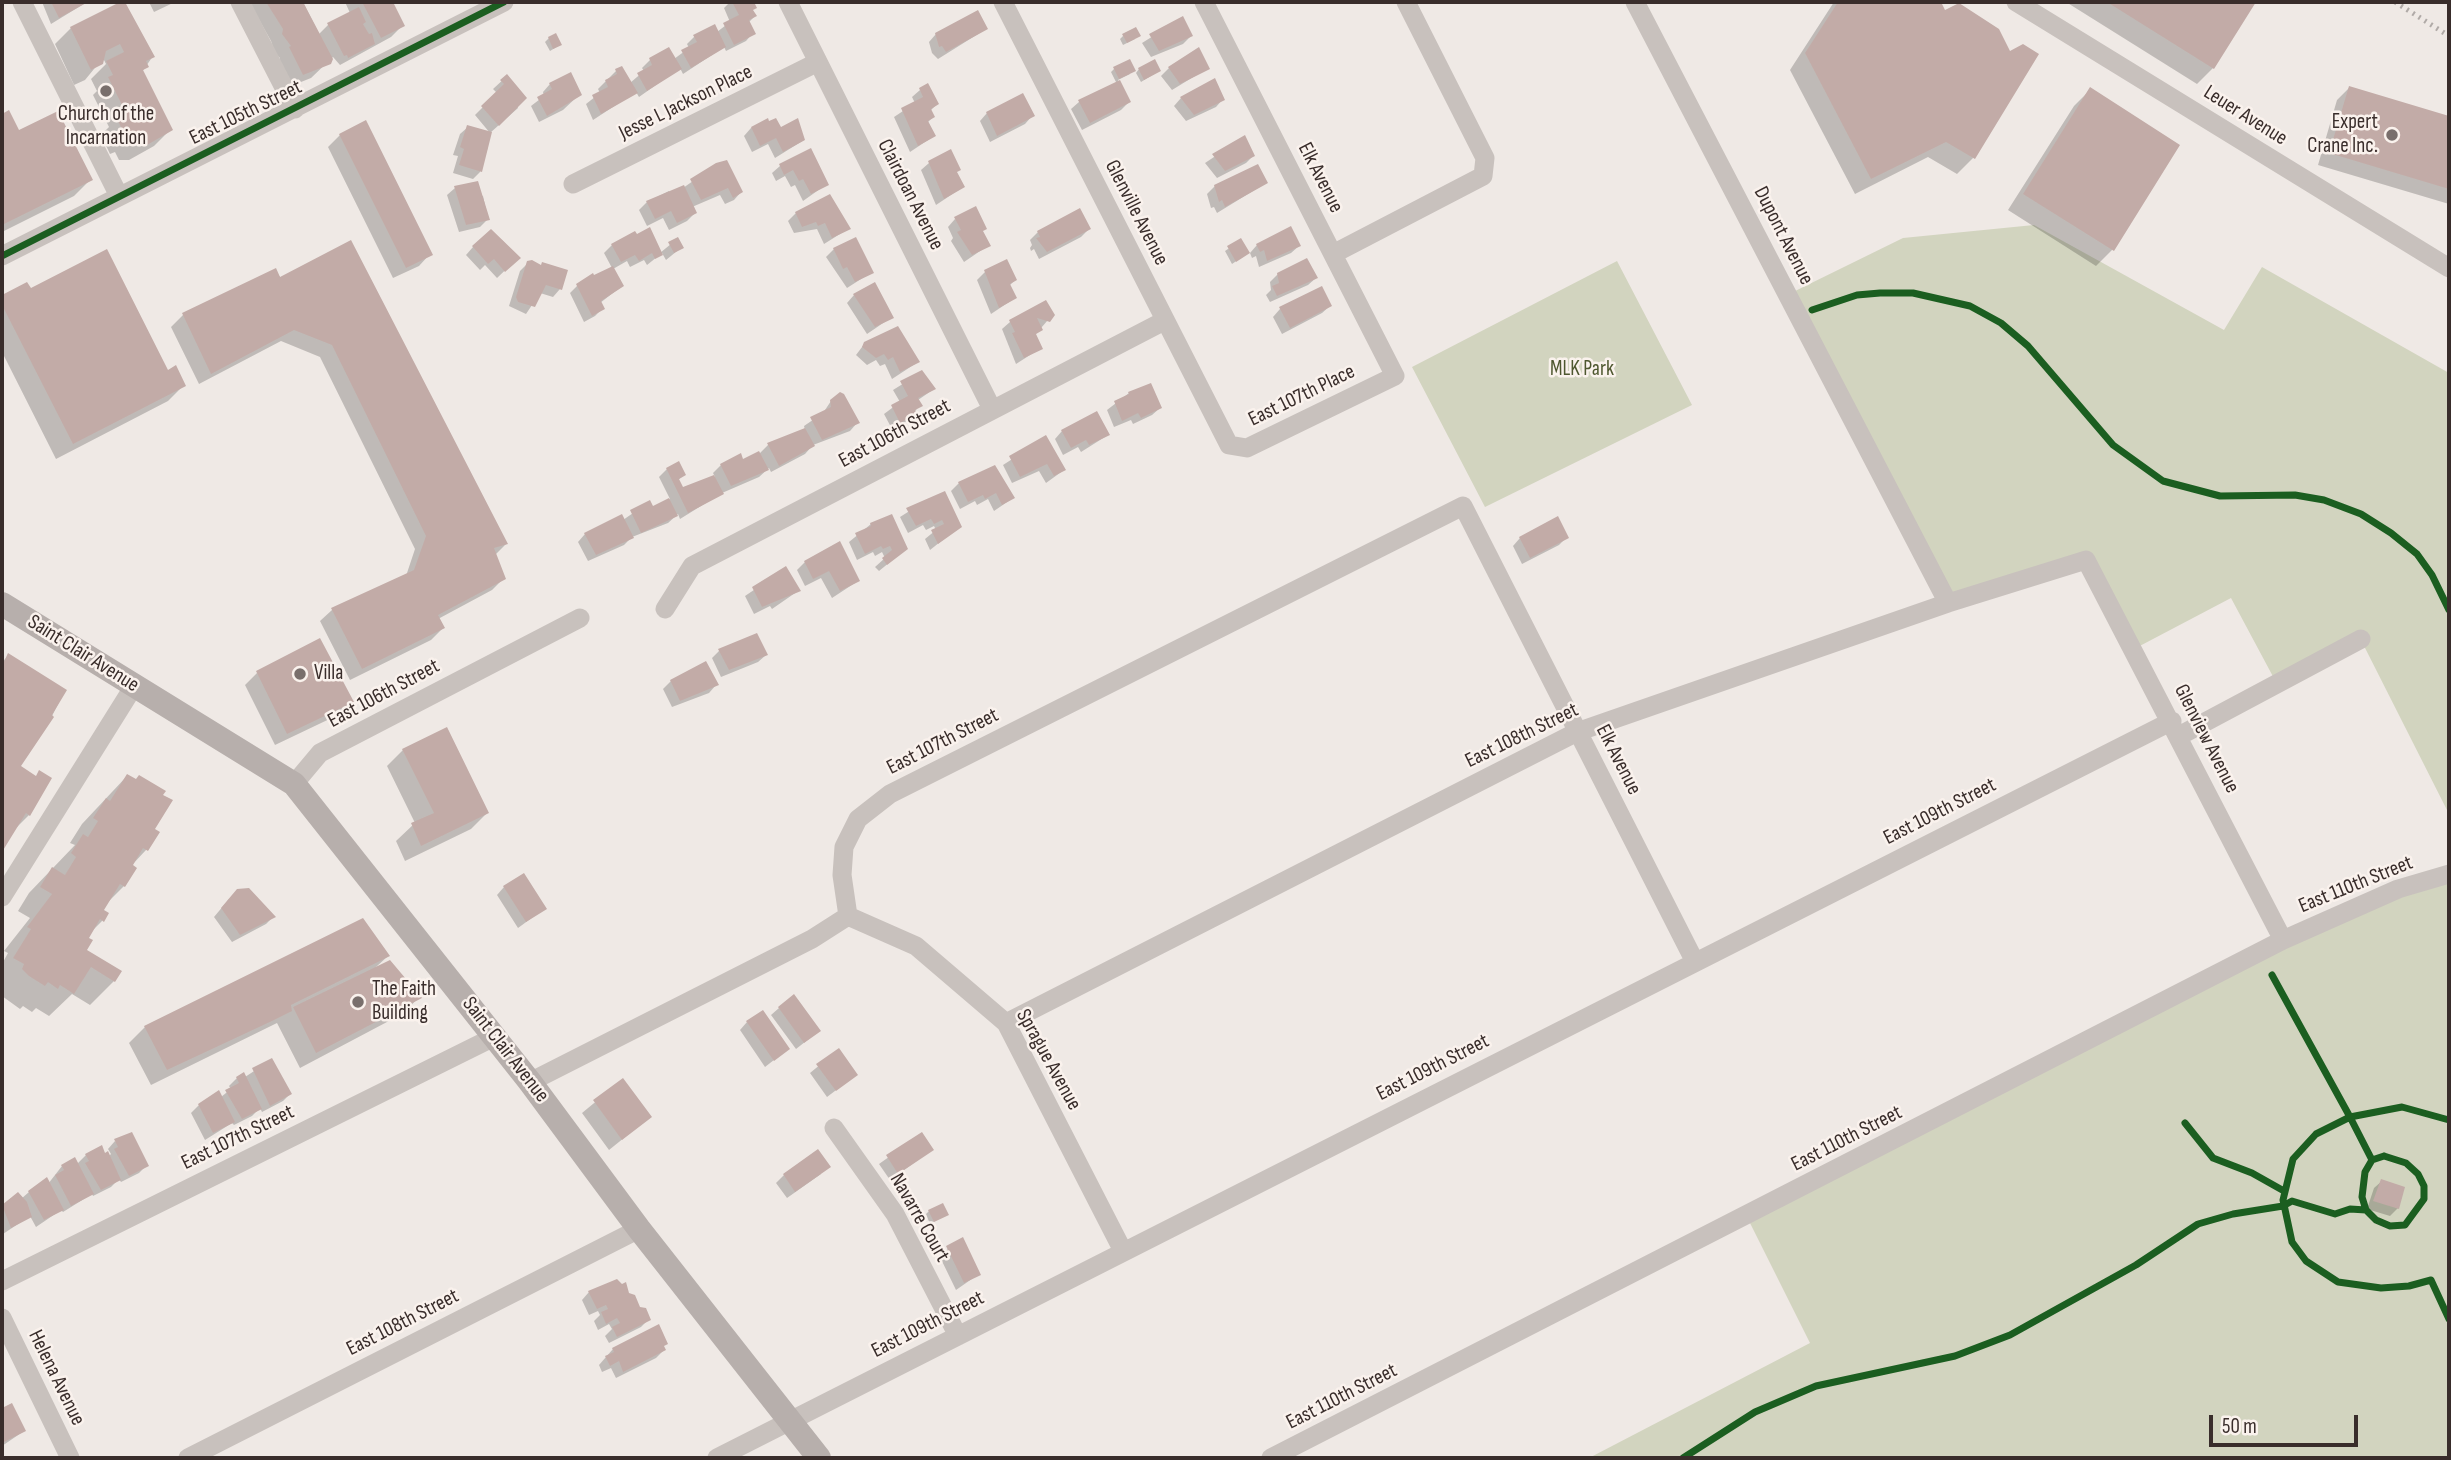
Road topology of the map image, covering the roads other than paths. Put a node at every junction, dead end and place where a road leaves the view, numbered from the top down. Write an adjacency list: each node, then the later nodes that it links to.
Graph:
1 (22, 2): 13 (street)
2 (240, 2): 11 (street)
3 (505, 2): 11 (street, East 105th Street)
4 (788, 2): 10 (street, Clairdoan Avenue)
5 (1003, 2): 17 (street, Glenville Avenue)
6 (1204, 2): 14 (street, Elk Avenue)
7 (1406, 2): 14 (street)
8 (1635, 2): 23 (street, Dupont Avenue)
9 (2016, 2): 16 (street, Leuer Avenue)
10 (818, 62): 12 (street, Jesse L Jackson Place); 19 (street, Clairdoan Avenue)
11 (295, 109): 13 (street, East 105th Street)
12 (573, 184)
13 (119, 196): 15 (street, East 105th Street)
14 (1333, 254): 18 (street, Elk Avenue)
15 (2, 256)
16 (2449, 268)
17 (1164, 321): 19 (street, East 106th Street); 20 (street, Glenville Avenue)
18 (1395, 376): 20 (street, East 107th Place)
19 (992, 409): 25 (street, East 106th Street)
20 (1228, 445)
21 (1462, 506): 30 (street, Elk Avenue); 34 (street, East 107th Street)
22 (2086, 560): 23 (street, East 108th Street); 29 (street, Glenview Avenue)
23 (1948, 603): 30 (street, East 108th Street)
24 (2, 604): 28 (main road, Saint Clair Avenue)
25 (665, 609)
26 (580, 618): 31 (street, East 106th Street)
27 (2361, 639): 29 (street, East 109th Street)
28 (134, 686): 31 (main road, Saint Clair Avenue); 33 (street)
29 (2175, 728): 35 (street, Glenview Avenue); 36 (street, East 109th Street)
30 (1577, 732): 36 (street, Elk Avenue); 37 (street, East 108th Street)
31 (294, 784): 38 (main road, Saint Clair Avenue)
32 (2449, 874): 35 (street, East 110th Street)
33 (2, 897)
34 (848, 916): 37 (street, Sprague Avenue); 39 (street)
35 (2283, 940): 51 (street, East 110th Street)
36 (1694, 960): 42 (street, East 109th Street)
37 (1006, 1023): 42 (street, Sprague Avenue)
38 (494, 1037): 39 (main road, Saint Clair Avenue); 43 (street, East 107th Street)
39 (530, 1082): 41 (main road, Saint Clair Avenue)
40 (834, 1128): 45 (street, Navarre Court)
41 (639, 1229): 46 (main road, Saint Clair Avenue); 48 (street, East 108th Street)
42 (1123, 1251): 45 (street, East 109th Street)
43 (2, 1281)
44 (2, 1318): 47 (street, Helena Avenue)
45 (958, 1336): 46 (street, East 109th Street)
46 (790, 1422): 49 (street, East 109th Street); 50 (main road, Saint Clair Avenue)
47 (70, 1458)
48 (188, 1458)
49 (717, 1458)
50 (819, 1458)
51 (1271, 1458)

